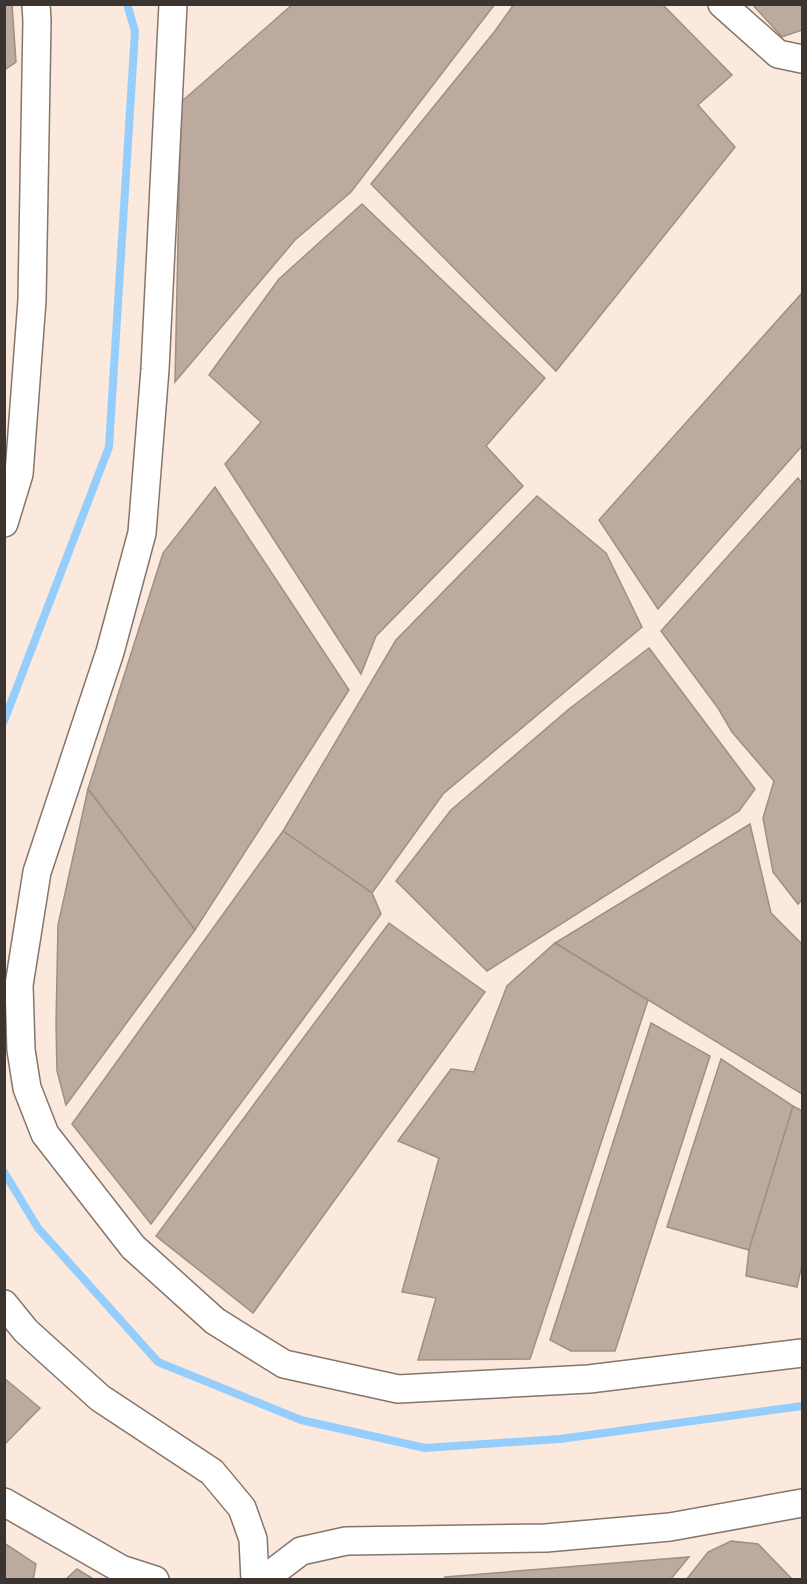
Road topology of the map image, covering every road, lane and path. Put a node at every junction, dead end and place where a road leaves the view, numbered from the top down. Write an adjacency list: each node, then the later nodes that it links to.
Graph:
1 (36, 4): 5 (street)
2 (173, 4): 7 (street)
3 (723, 4): 4 (street)
4 (802, 59)
5 (4, 524)
6 (4, 1304): 11 (street)
7 (802, 1353)
8 (4, 1502): 10 (street)
9 (802, 1503): 12 (street)
10 (155, 1580)
11 (255, 1580)
12 (263, 1580)

